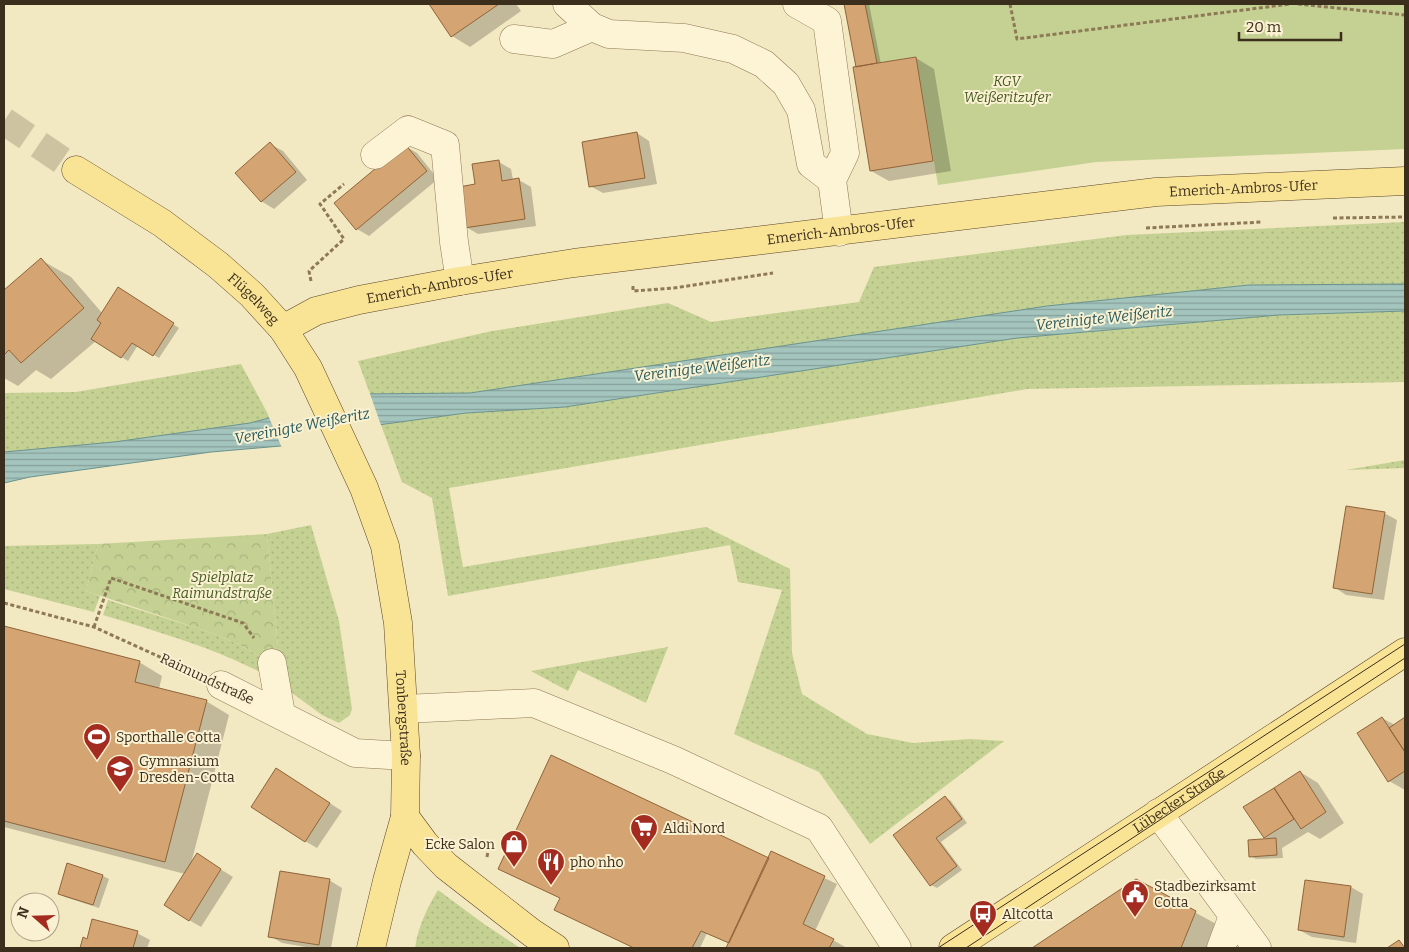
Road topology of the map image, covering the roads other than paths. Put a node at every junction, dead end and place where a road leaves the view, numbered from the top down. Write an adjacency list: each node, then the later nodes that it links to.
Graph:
1 (567, 4): 3 (street)
2 (798, 4): 7 (street)
3 (592, 27): 4 (street); 7 (street)
4 (514, 39)
5 (375, 156): 10 (street)
6 (76, 170): 11 (main road, Flügelweg)
7 (832, 180): 9 (street)
8 (1405, 181): 9 (main road, Emerich-Ambros-Ufer)
9 (839, 232): 10 (main road, Emerich-Ambros-Ufer)
10 (460, 281): 11 (main road, Emerich-Ambros-Ufer)
11 (283, 328): 12 (main road, Flügelweg)
12 (364, 488): 16 (main road, Tonbergstraße)
13 (1405, 652): 19 (main road, Lübecker Straße)
14 (272, 663): 17 (street)
15 (221, 685): 17 (street, Raimundstraße)
16 (404, 708): 18 (main road, Tonbergstraße); 24 (street)
17 (281, 714): 18 (street, Raimundstraße)
18 (406, 756): 20 (main road, Tonbergstraße)
19 (1158, 813): 21 (street); 25 (main road, Lübecker Straße)
20 (405, 817): 22 (main road, Tonbergstraße); 23 (main road)
21 (1233, 916): 26 (street); 27 (street)
22 (371, 948)
23 (556, 948)
24 (897, 948)
25 (953, 948)
26 (1221, 948)
27 (1257, 948)

